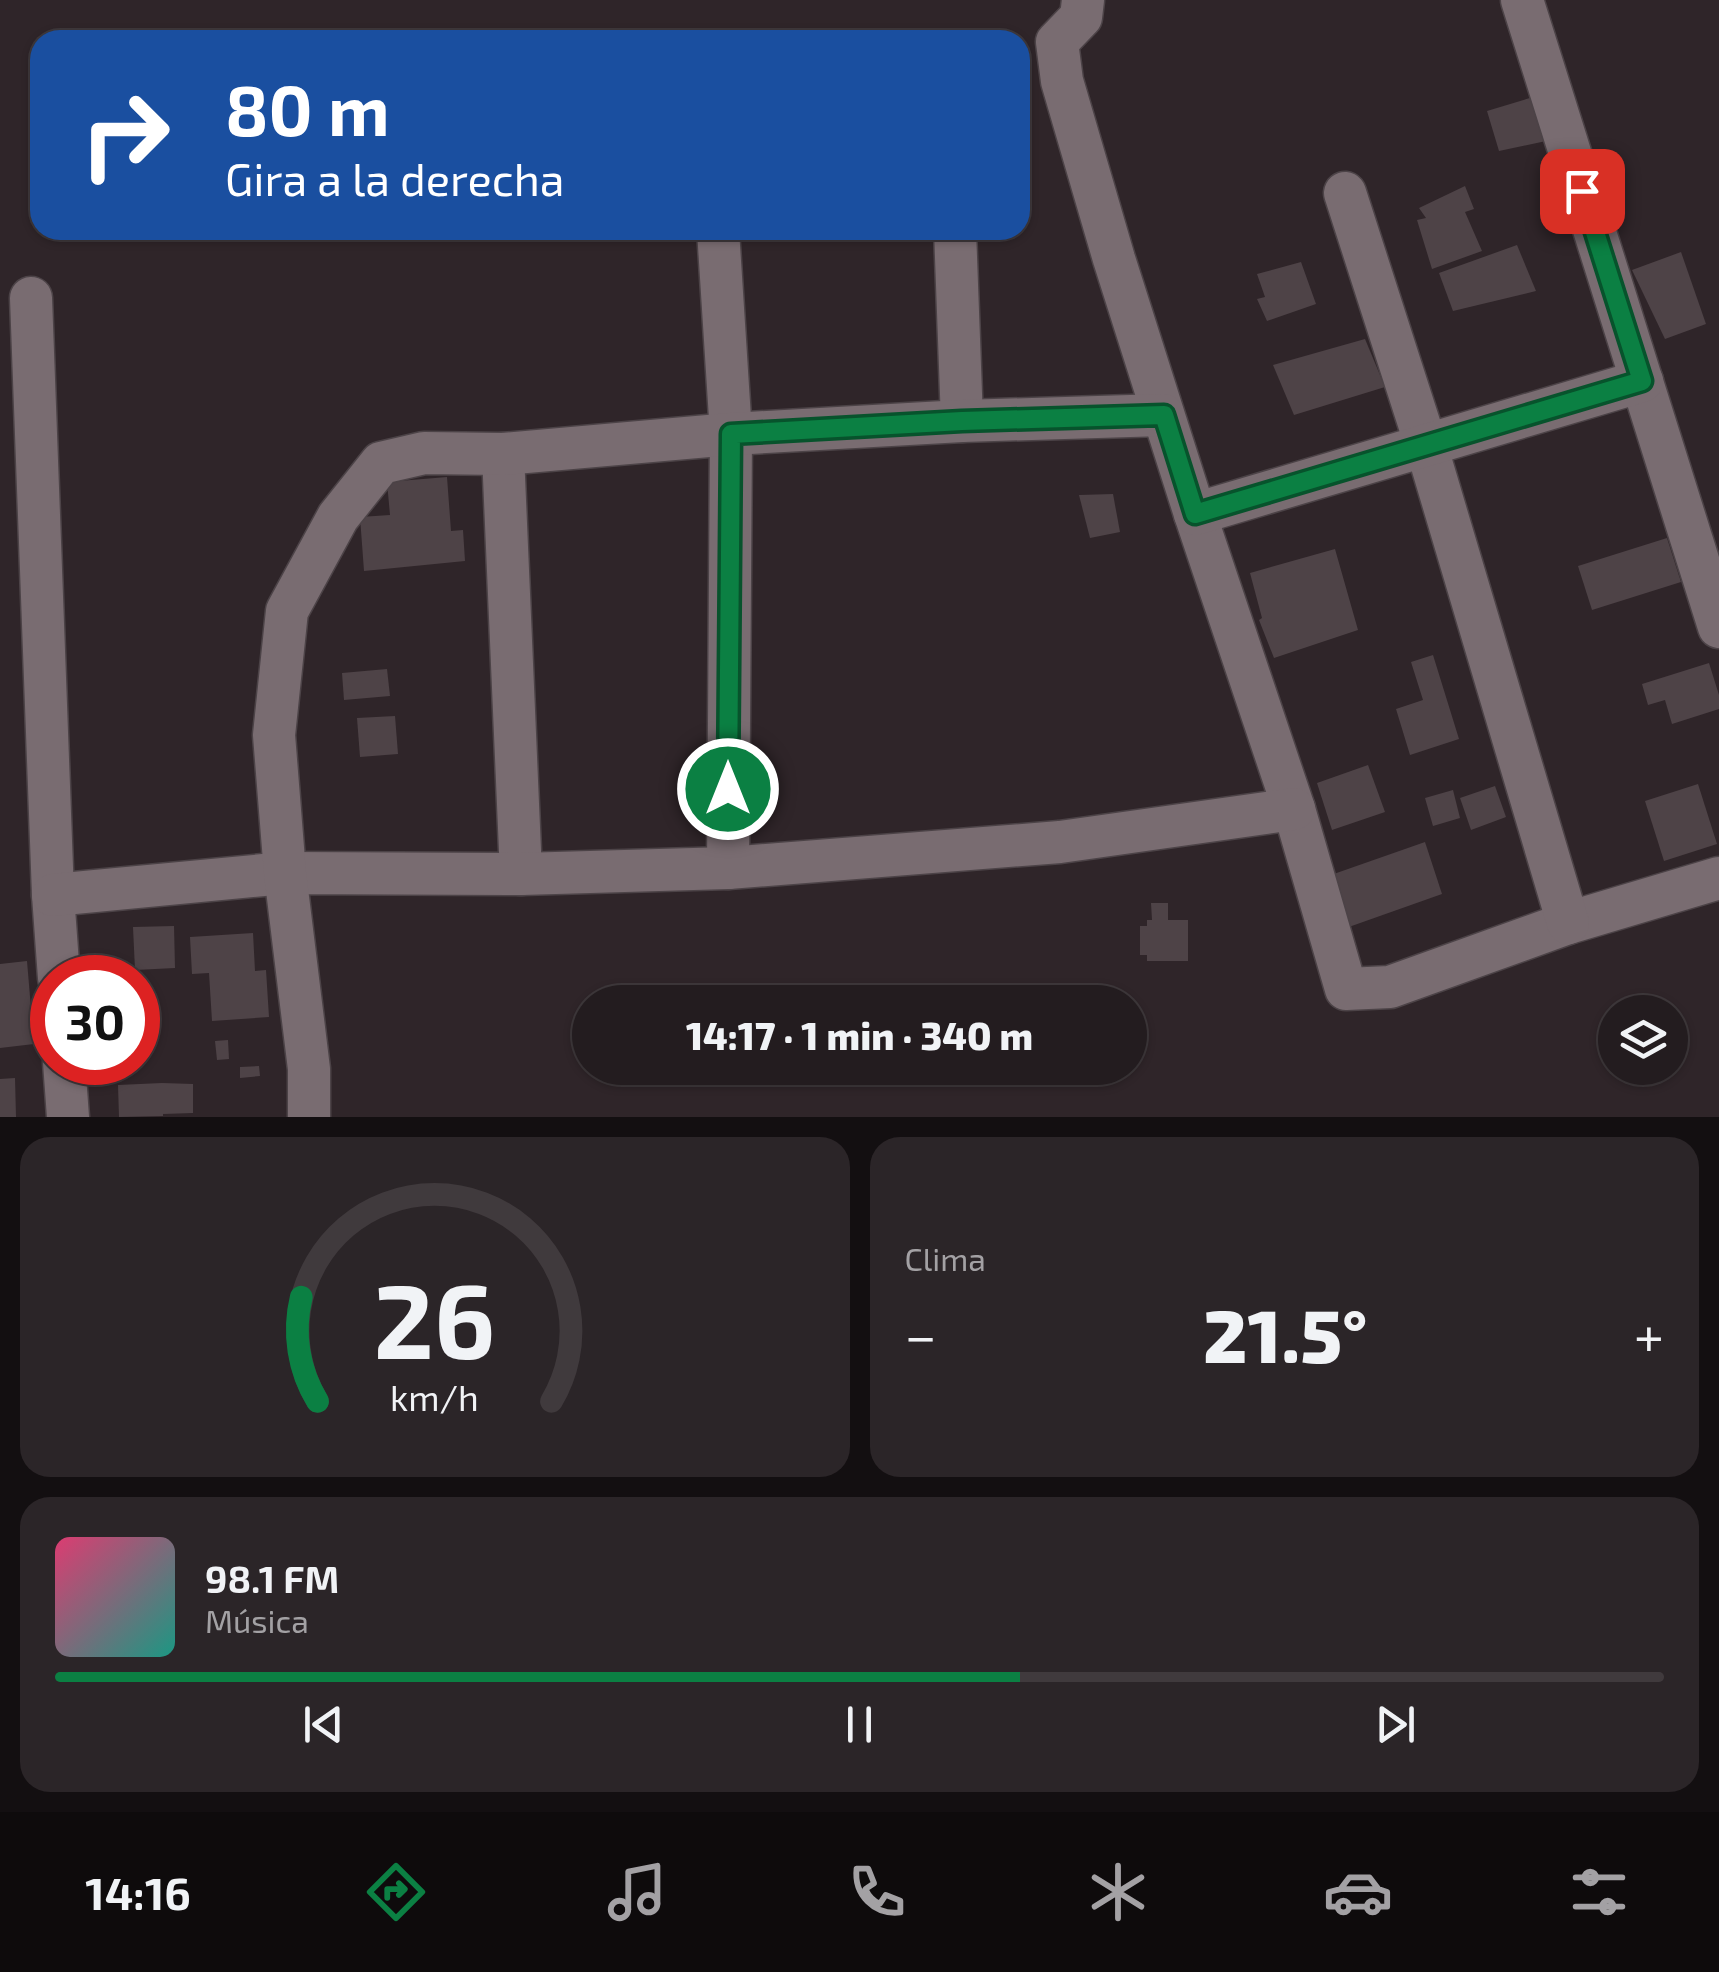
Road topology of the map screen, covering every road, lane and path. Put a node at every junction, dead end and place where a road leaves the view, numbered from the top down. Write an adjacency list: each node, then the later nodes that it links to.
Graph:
1 (1083, 0): 8 (street)
2 (1522, 0): 7 (street)
3 (1344, 193): 11 (street)
4 (719, 240): 10 (street)
5 (954, 240): 9 (street)
6 (32, 298): 20 (street)
7 (1642, 381): 11 (street); 14 (street)
8 (1164, 415): 9 (street); 13 (street)
9 (962, 421): 10 (street)
10 (731, 434): 12 (street); 16 (street)
11 (1426, 446): 13 (street); 21 (street)
12 (503, 454): 17 (street); 18 (street)
13 (1195, 514): 15 (street)
14 (1719, 627)
15 (1294, 810): 16 (street); 21 (street)
16 (728, 868): 18 (street)
17 (285, 872): 18 (street); 20 (street); 25 (street)
18 (521, 874)
19 (1719, 878): 21 (street)
20 (54, 895): 22 (street)
21 (1568, 923)
22 (58, 955)
23 (66, 1085): 24 (street)
24 (68, 1117)
25 (309, 1117)

